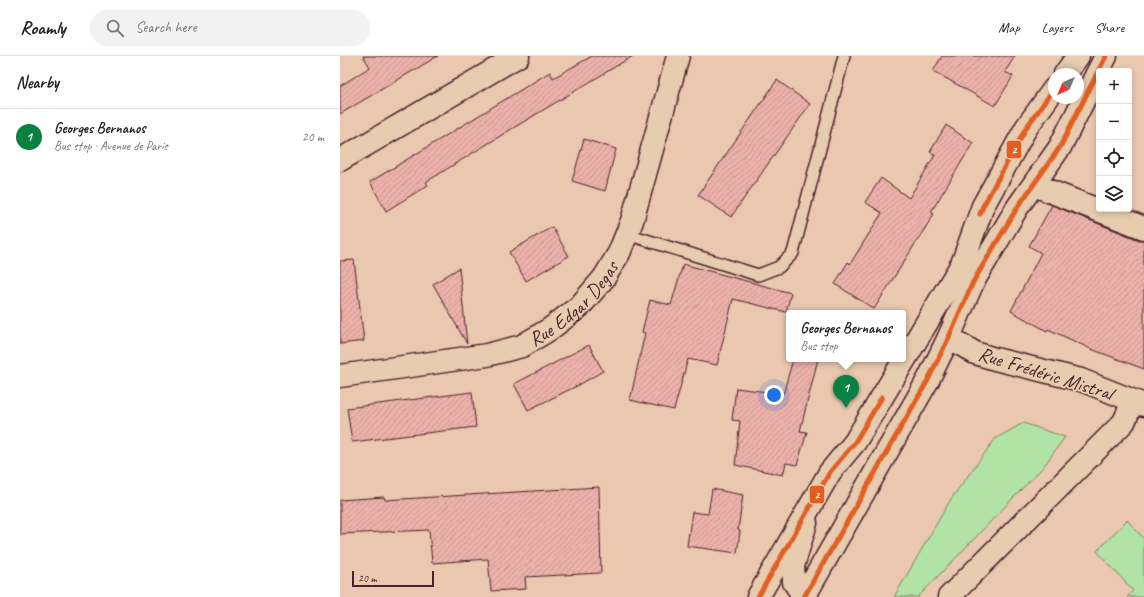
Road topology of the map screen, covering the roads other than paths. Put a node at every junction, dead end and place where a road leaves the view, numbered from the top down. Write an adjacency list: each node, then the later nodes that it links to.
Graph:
1 (518, 56): 8 (street)
2 (678, 56): 11 (street, Rue Edgar Degas)
3 (844, 56): 11 (lane)
4 (1078, 56): 6 (street)
5 (1106, 56): 9 (street)
6 (1069, 68)
7 (1048, 97): 13 (street)
8 (340, 160)
9 (1034, 185): 10 (street); 12 (street)
10 (1144, 228)
11 (626, 234): 15 (street, Rue Edgar Degas)
12 (949, 337): 16 (street, Rue Frédéric Mistral); 19 (street)
13 (906, 357)
14 (903, 362): 17 (street)
15 (340, 376)
16 (1138, 403): 20 (street)
17 (812, 503): 18 (street); 19 (street)
18 (758, 597)
19 (804, 597)
20 (950, 597)

